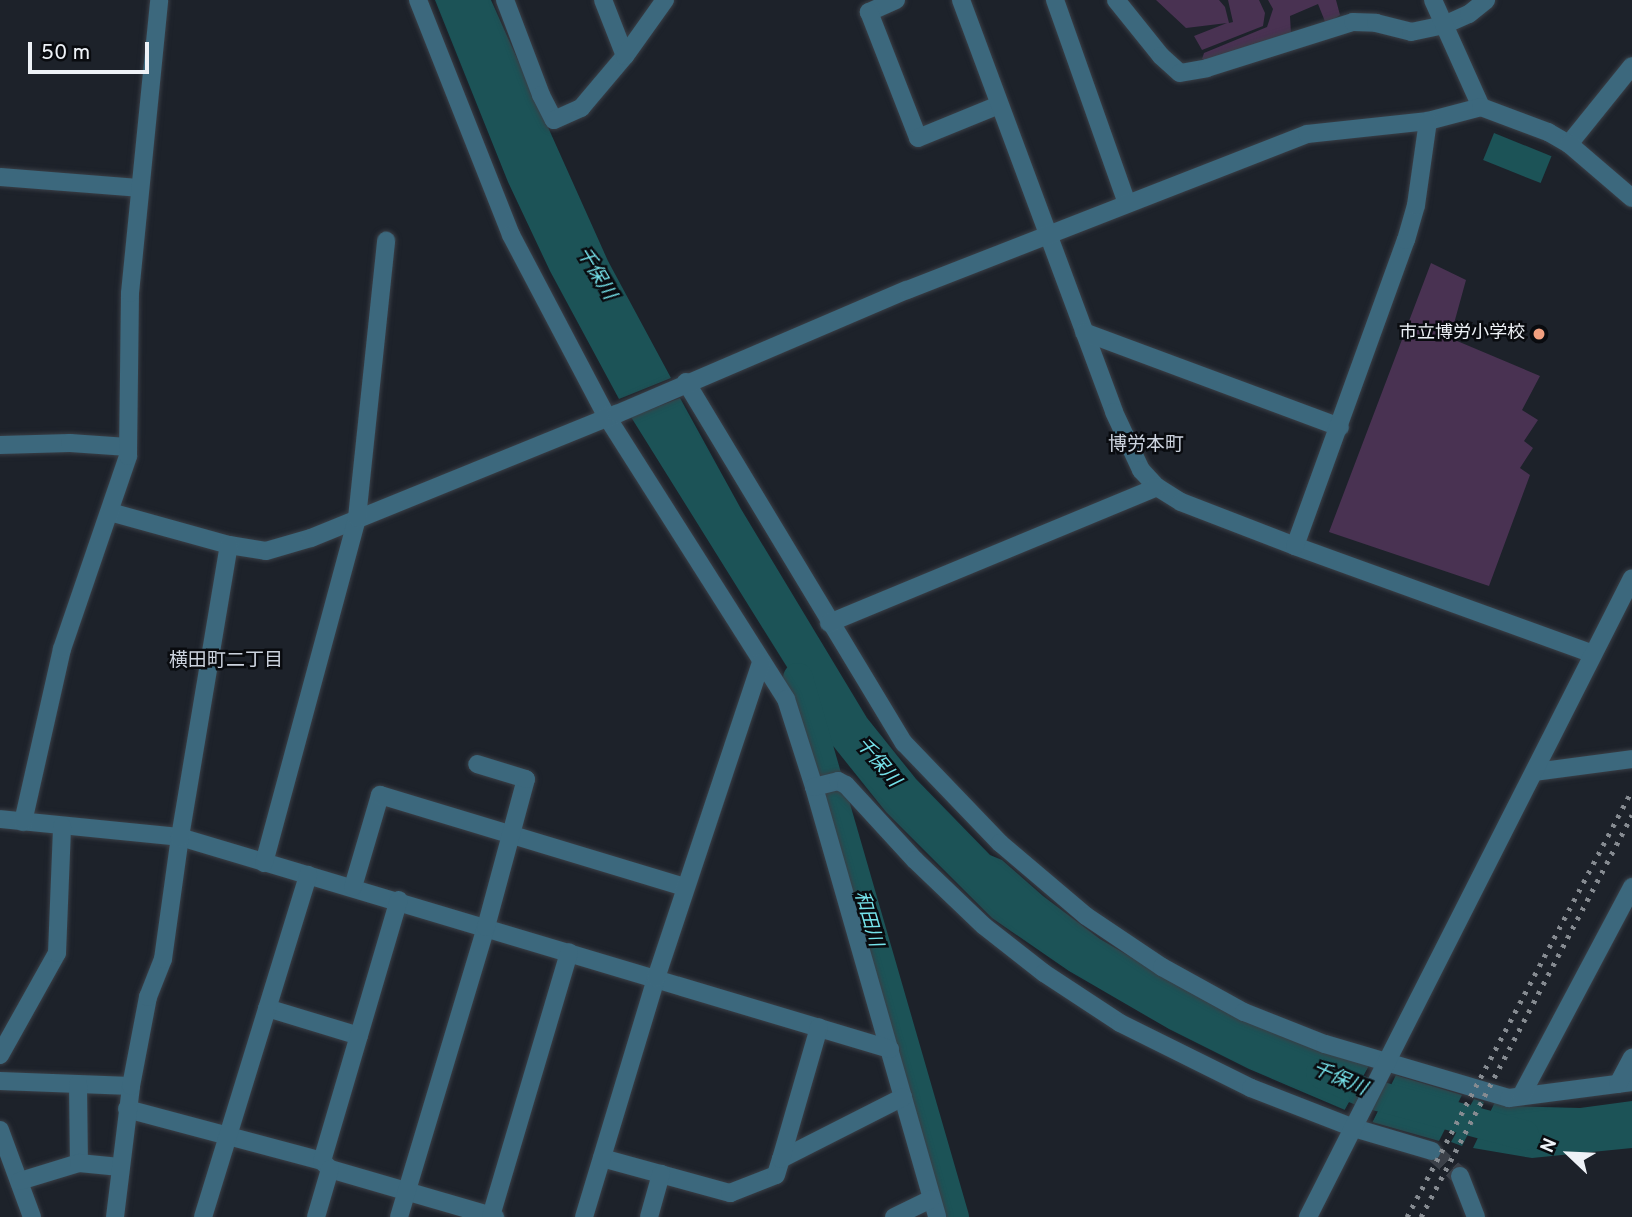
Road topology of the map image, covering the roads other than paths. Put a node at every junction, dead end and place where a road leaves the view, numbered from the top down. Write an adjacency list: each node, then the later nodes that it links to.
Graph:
1 (159, 0): 20 (street)
2 (418, 0): 27 (street)
3 (505, 0): 13 (street)
4 (603, 0): 13 (street)
5 (665, 0): 13 (street)
6 (895, 0): 15 (street)
7 (961, 0): 15 (street)
8 (1055, 0): 22 (street)
9 (1116, 0): 12 (street)
10 (1433, 0): 12 (street)
11 (1486, 0): 12 (street)
12 (1444, 25): 16 (street)
13 (625, 56)
14 (1632, 66): 18 (street)
15 (999, 105): 23 (street)
16 (1481, 107): 17 (street); 18 (street)
17 (1428, 121): 22 (street); 28 (street)
18 (1569, 144): 21 (street)
19 (0, 177): 20 (street)
20 (139, 188): 30 (street)
21 (1632, 198)
22 (1127, 203): 23 (street)
23 (1046, 234): 25 (street); 26 (street)
24 (386, 241): 33 (street)
25 (1084, 332): 28 (street); 31 (street)
26 (682, 383): 27 (street); 37 (street)
27 (612, 415): 33 (street); 39 (street)
28 (1340, 427): 35 (street)
29 (0, 445): 30 (street)
30 (128, 447): 32 (street)
31 (1157, 487): 35 (street); 37 (street)
32 (110, 512): 34 (street); 45 (street)
33 (357, 518): 34 (street); 49 (street)
34 (229, 545): 48 (street)
35 (1294, 546): 38 (street)
36 (1632, 578): 38 (street)
37 (829, 623): 64 (street)
38 (1593, 654): 42 (street)
39 (761, 662): 43 (street); 52 (street)
40 (1632, 759): 42 (street)
41 (477, 764): 47 (street)
42 (1535, 772): 64 (street)
43 (825, 784): 61 (street); 72 (street)
44 (0, 819): 45 (street)
45 (23, 822): 46 (street)
46 (62, 826): 48 (street); 62 (street)
47 (510, 835): 51 (street); 52 (street); 55 (street)
48 (180, 837): 49 (street); 68 (street)
49 (264, 863): 50 (street)
50 (308, 875): 51 (street); 58 (street)
51 (353, 887): 54 (street)
52 (685, 887): 57 (street)
53 (1630, 896): 69 (street)
54 (399, 901): 55 (street); 60 (street)
55 (486, 927): 56 (street); 84 (street)
56 (569, 951): 57 (street); 91 (street)
57 (656, 978): 59 (street); 76 (street)
58 (267, 1008): 60 (street); 74 (street)
59 (819, 1027): 61 (street); 77 (street)
60 (359, 1036): 79 (street)
61 (890, 1049): 70 (street)
62 (0, 1055)
63 (1632, 1058): 66 (street)
64 (1387, 1064): 69 (street); 72 (street)
65 (0, 1081): 67 (street)
66 (1625, 1083): 69 (street)
67 (78, 1084): 68 (street); 78 (street)
68 (131, 1086): 71 (street)
69 (1521, 1096)
70 (903, 1097): 77 (street); 85 (street)
71 (127, 1109): 74 (street); 80 (street)
72 (1356, 1124): 75 (street); 96 (street)
73 (0, 1130): 83 (street)
74 (228, 1135): 79 (street); 88 (street)
75 (1432, 1151)
76 (602, 1157): 81 (street); 92 (street)
77 (781, 1160): 81 (street)
78 (79, 1163): 80 (street); 83 (street)
79 (326, 1165): 84 (street); 89 (street)
80 (120, 1167): 87 (street)
81 (661, 1174): 93 (street)
82 (1460, 1176): 97 (street)
83 (20, 1181): 86 (street)
84 (407, 1190): 90 (street); 91 (street)
85 (932, 1199): 94 (street); 95 (street)
86 (37, 1217)
87 (115, 1217)
88 (203, 1217)
89 (316, 1217)
90 (399, 1217)
91 (493, 1217)
92 (584, 1217)
93 (649, 1217)
94 (894, 1217)
95 (937, 1217)
96 (1308, 1217)
97 (1476, 1217)

